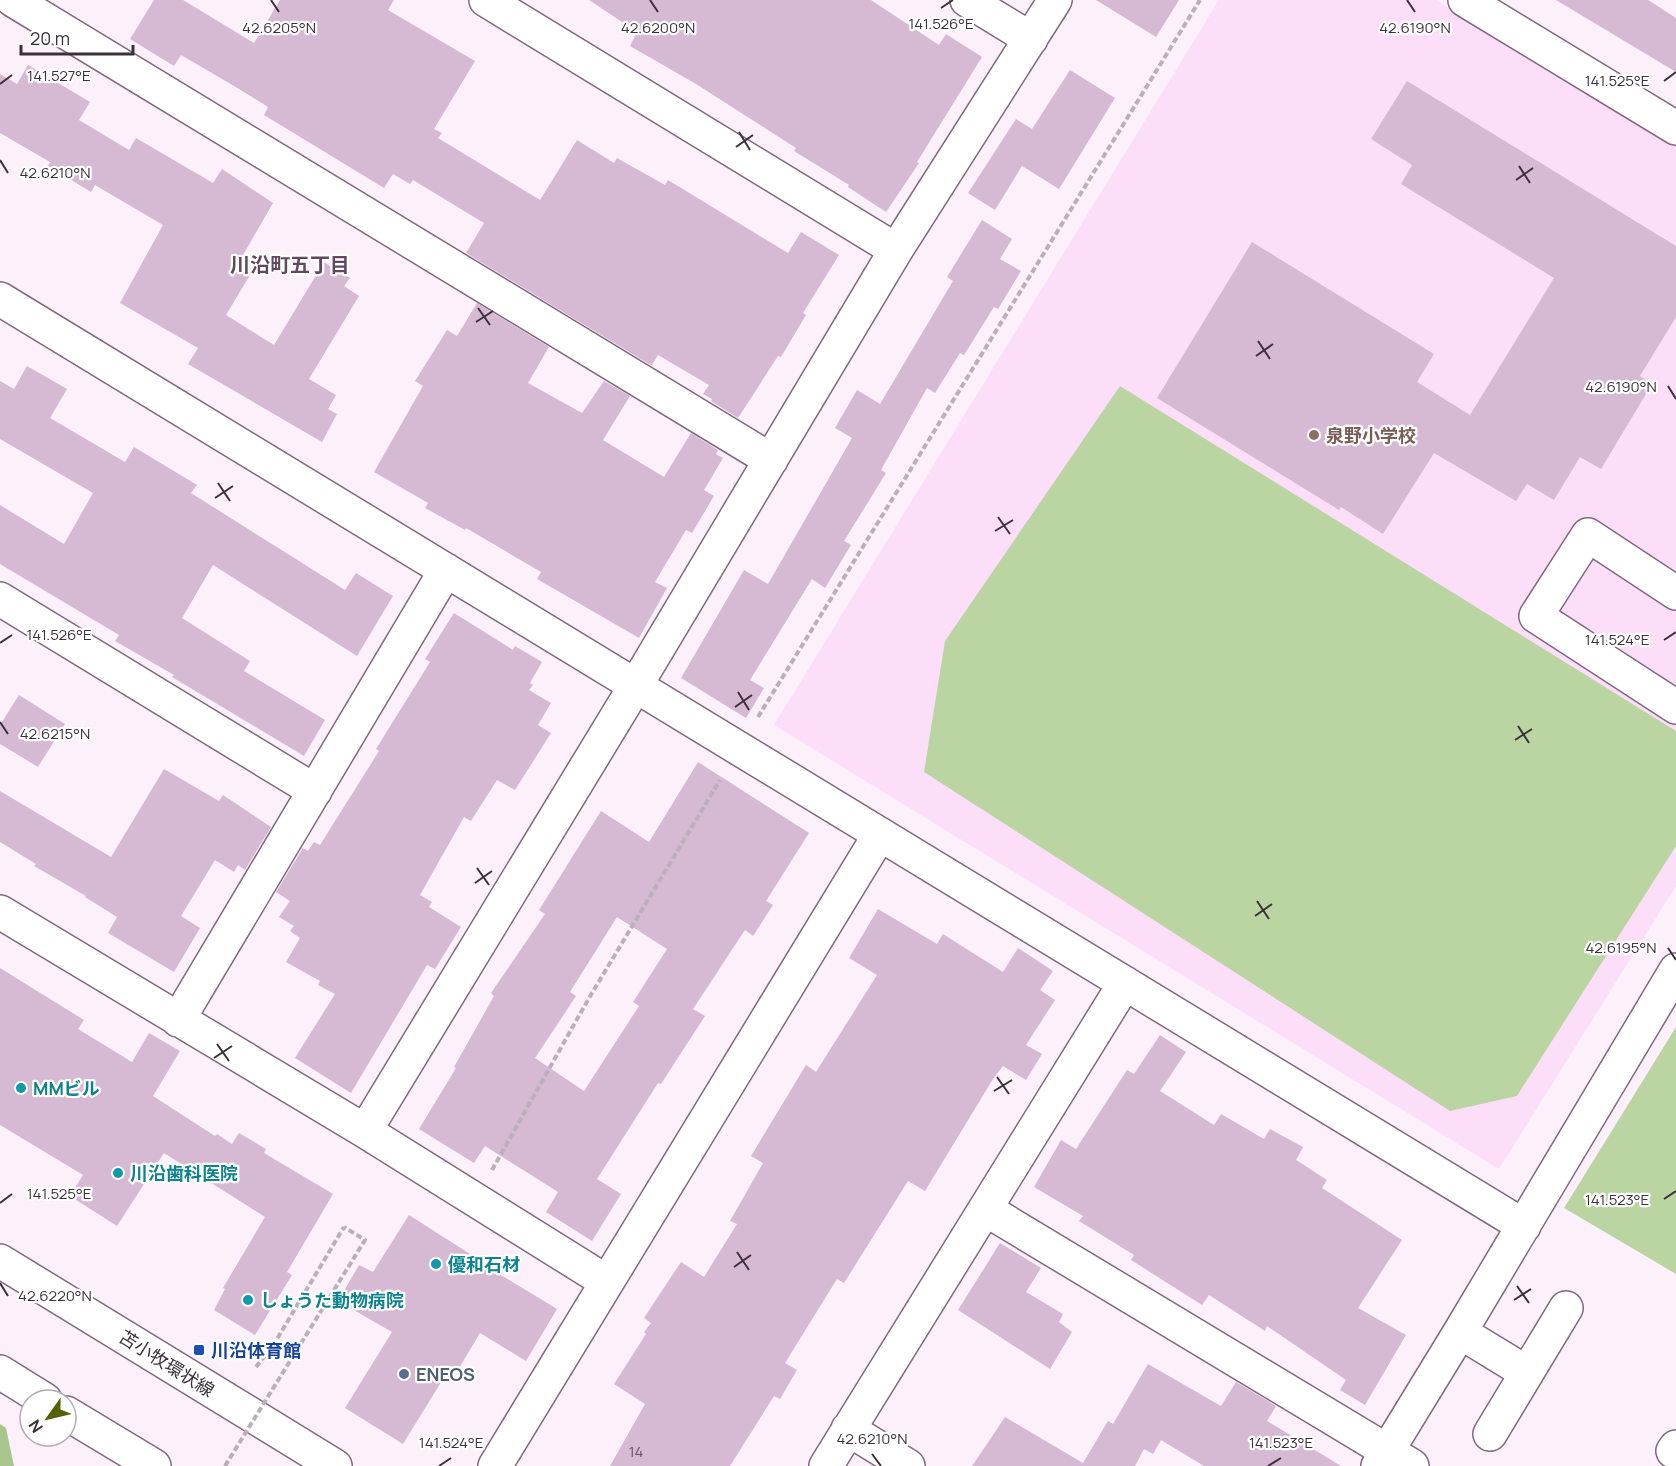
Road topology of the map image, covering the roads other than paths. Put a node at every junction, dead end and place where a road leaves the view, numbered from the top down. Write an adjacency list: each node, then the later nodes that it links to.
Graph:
1 (13, 0): 10 (street)
2 (486, 0): 8 (street)
3 (967, 0): 6 (street)
4 (1054, 0): 6 (street)
5 (1465, 0): 7 (street)
6 (1031, 39): 8 (street)
7 (1676, 128)
8 (896, 250): 10 (street)
9 (0, 298): 11 (street)
10 (771, 460): 14 (street)
11 (446, 570): 14 (street); 16 (street)
12 (1676, 592): 15 (street)
13 (0, 599): 16 (street)
14 (636, 684): 17 (street); 22 (street)
15 (1676, 707)
16 (315, 791): 21 (street)
17 (880, 834): 20 (street); 26 (street)
18 (0, 912): 21 (street)
19 (1676, 970): 24 (street)
20 (1125, 983): 23 (street); 24 (street)
21 (178, 1020): 22 (street)
22 (365, 1131): 26 (street)
23 (985, 1209): 33 (street); 37 (street)
24 (1524, 1226): 28 (street)
25 (0, 1261): 39 (street, 苫小牧環状線)
26 (607, 1281): 40 (street)
27 (1566, 1308): 30 (street)
28 (1460, 1332): 30 (street); 37 (street)
29 (0, 1372): 31 (street)
30 (1527, 1373): 34 (street)
31 (26, 1388)
32 (78, 1420): 38 (street)
33 (848, 1429): 41 (street); 42 (street)
34 (1490, 1434)
35 (1676, 1447): 36 (street)
36 (1676, 1452)
37 (1392, 1461)
38 (154, 1466)
39 (335, 1466)
40 (495, 1466)
41 (826, 1466)
42 (908, 1466)

